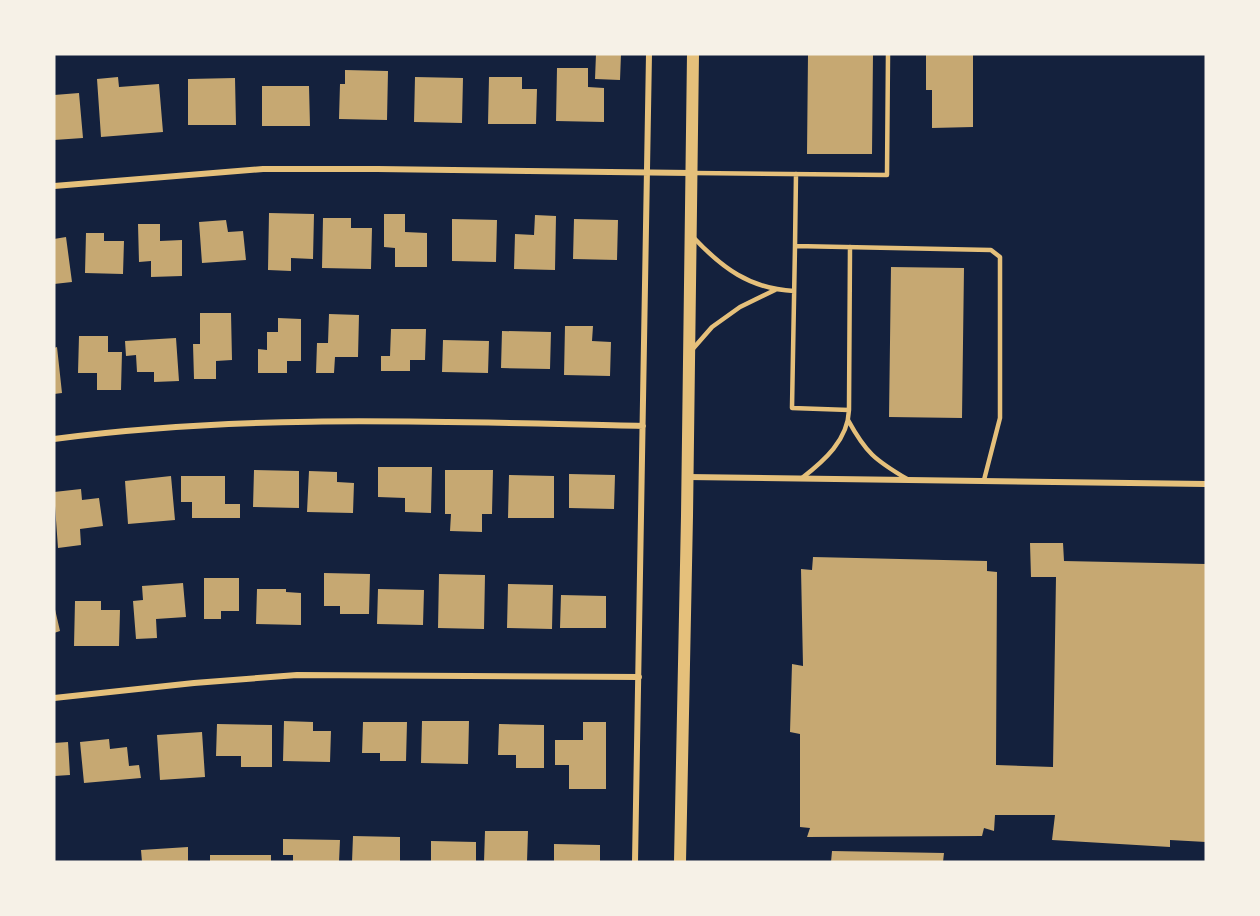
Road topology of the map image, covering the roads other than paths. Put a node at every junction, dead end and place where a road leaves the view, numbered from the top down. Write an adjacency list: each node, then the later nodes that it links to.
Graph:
1 (649, 54): 4 (street)
2 (693, 54): 5 (main road)
3 (888, 54): 6 (lane)
4 (647, 172): 5 (street); 7 (street); 16 (street)
5 (691, 172): 6 (lane); 8 (main road)
6 (796, 174): 9 (lane)
7 (54, 186)
8 (690, 234): 11 (lane); 13 (main road)
9 (795, 246): 10 (lane); 12 (lane)
10 (850, 247): 14 (lane); 21 (lane)
11 (775, 290): 12 (lane); 13 (lane)
12 (794, 291): 14 (lane)
13 (689, 353): 18 (main road)
14 (849, 410): 15 (lane)
15 (848, 420): 19 (lane); 20 (lane)
16 (643, 426): 17 (street); 23 (street)
17 (54, 439)
18 (687, 477): 19 (street); 26 (main road)
19 (802, 478): 20 (street)
20 (907, 479): 21 (street)
21 (984, 480): 22 (street)
22 (1206, 484)
23 (639, 677): 24 (street); 25 (street)
24 (54, 698)
25 (636, 862)
26 (680, 862)

